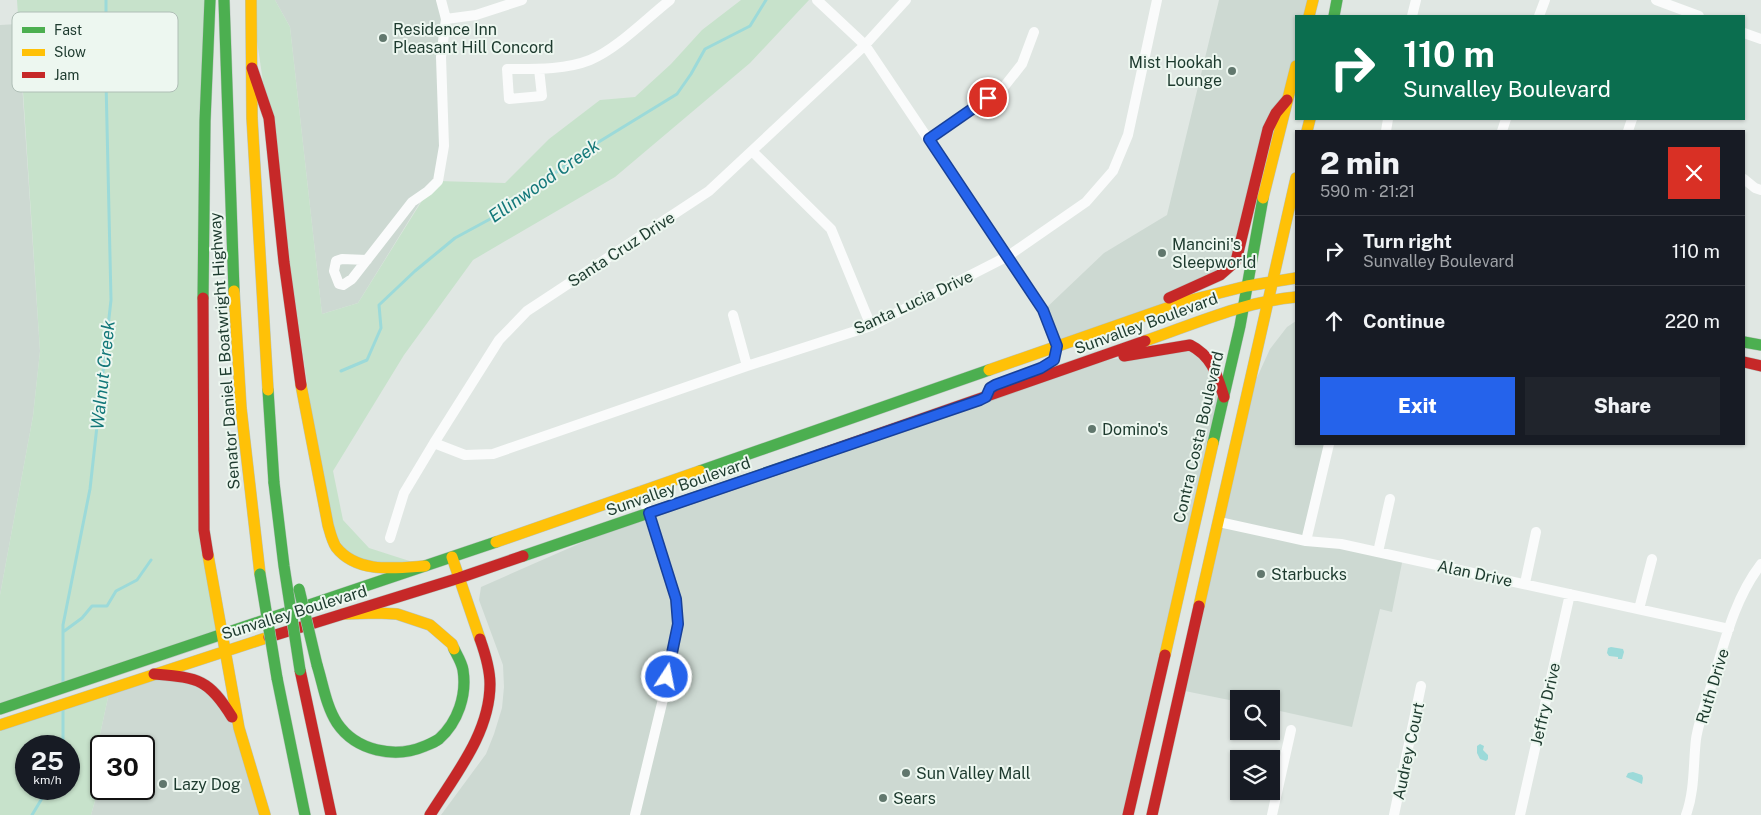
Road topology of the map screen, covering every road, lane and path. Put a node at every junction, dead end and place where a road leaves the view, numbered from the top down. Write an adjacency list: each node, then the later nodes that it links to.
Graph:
1 (210, 0): 78 (main road)
2 (224, 0): 87 (main road, Senator Daniel E Boatwright Highway, bridge)
3 (251, 0): 26 (main road)
4 (441, 0): 21 (street)
5 (522, 0): 21 (street)
6 (670, 0): 27 (street)
7 (817, 0): 25 (street)
8 (906, 0): 25 (street, Santa Cruz Drive)
9 (1157, 0): 35 (street, Santa Lucia Drive)
10 (1313, 0): 16 (main road)
11 (1337, 0): 17 (main road)
12 (1416, 0): 18 (street)
13 (1545, 0): 19 (street)
14 (1656, 0): 15 (street)
15 (1672, 12): 20 (street)
16 (1309, 15)
17 (1334, 15)
18 (1412, 15)
19 (1539, 15)
20 (1692, 15)
21 (446, 19): 36 (street)
22 (1034, 32): 30 (street)
23 (1745, 33): 24 (street)
24 (1761, 39)
25 (865, 45): 30 (street); 31 (street, Santa Cruz Drive)
26 (252, 68): 59 (main road); 71 (main road)
27 (539, 68)
28 (1295, 70): 29 (main road, Contra Costa Boulevard)
29 (1287, 100): 39 (main road, Contra Costa Boulevard); 43 (main road)
30 (929, 139): 35 (street)
31 (753, 152): 45 (street); 56 (street, Santa Cruz Drive)
32 (1745, 180): 34 (street)
33 (1295, 182): 38 (main road)
34 (1761, 190)
35 (1008, 256): 45 (street, Santa Lucia Drive); 49 (street)
36 (367, 260)
37 (1295, 278): 38 (main road, Sunvalley Boulevard)
38 (1272, 281): 39 (main road, Sunvalley Boulevard); 41 (main road)
39 (1247, 286): 42 (main road, Contra Costa Boulevard); 43 (main road, Sunvalley Boulevard)
40 (1295, 297): 41 (main road, Sunvalley Boulevard)
41 (1268, 301): 42 (main road, Sunvalley Boulevard); 63 (main road)
42 (1244, 306): 51 (main road, Sunvalley Boulevard); 55 (main road, Contra Costa Boulevard)
43 (1153, 314): 49 (main road, Sunvalley Boulevard)
44 (733, 315): 52 (street)
45 (871, 326): 52 (street, Santa Lucia Drive)
46 (1761, 339): 47 (main road)
47 (1746, 342): 48 (main road)
48 (1761, 345)
49 (1057, 346): 54 (main road); 60 (main road, Sunvalley Boulevard)
50 (1745, 362): 53 (main road)
51 (1080, 364): 54 (main road, Sunvalley Boulevard); 55 (main road)
52 (747, 366): 56 (street, Santa Lucia Drive)
53 (1761, 366)
54 (986, 397): 62 (main road, Sunvalley Boulevard)
55 (1224, 397): 58 (main road, Contra Costa Boulevard)
56 (434, 443): 65 (street, Santa Cruz Drive)
57 (1329, 445): 66 (street)
58 (1212, 454): 63 (main road); 91 (main road, Contra Costa Boulevard)
59 (274, 483): 76 (main road, bridge); 88 (main road, bridge)
60 (641, 491): 62 (street); 68 (main road, Sunvalley Boulevard)
61 (1390, 499): 67 (street)
62 (649, 513): 72 (main road, Sunvalley Boulevard); 90 (street)
63 (1219, 522): 66 (street, Alan Drive); 92 (main road)
64 (1536, 532): 73 (street)
65 (390, 538)
66 (1306, 541): 67 (street, Alan Drive)
67 (1378, 552): 73 (street, Alan Drive)
68 (452, 556): 71 (main road, Sunvalley Boulevard); 72 (main road)
69 (1652, 559): 75 (street)
70 (1761, 564): 77 (street, Ruth Drive)
71 (425, 566): 78 (main road, Sunvalley Boulevard)
72 (459, 578): 76 (main road, Sunvalley Boulevard); 89 (main road)
73 (1525, 583): 74 (street, Alan Drive)
74 (1570, 594): 75 (street, Alan Drive); 95 (street, Jeffry Drive)
75 (1639, 609): 77 (street, Alan Drive)
76 (343, 614): 79 (main road, Sunvalley Boulevard)
77 (1729, 629): 96 (street, Ruth Drive)
78 (221, 635): 79 (main road); 82 (main road, Sunvalley Boulevard)
79 (224, 651): 80 (main road, Sunvalley Boulevard); 84 (main road)
80 (154, 674): 83 (main road, Sunvalley Boulevard); 84 (main road)
81 (1422, 686): 94 (street, Audrey Court)
82 (0, 709)
83 (0, 724)
84 (239, 728): 86 (main road)
85 (1291, 730): 93 (street)
86 (265, 815)
87 (306, 815)
88 (331, 815)
89 (430, 815)
90 (635, 815)
91 (1128, 815)
92 (1152, 815)
93 (1272, 815)
94 (1394, 815)
95 (1520, 815)
96 (1686, 815)

